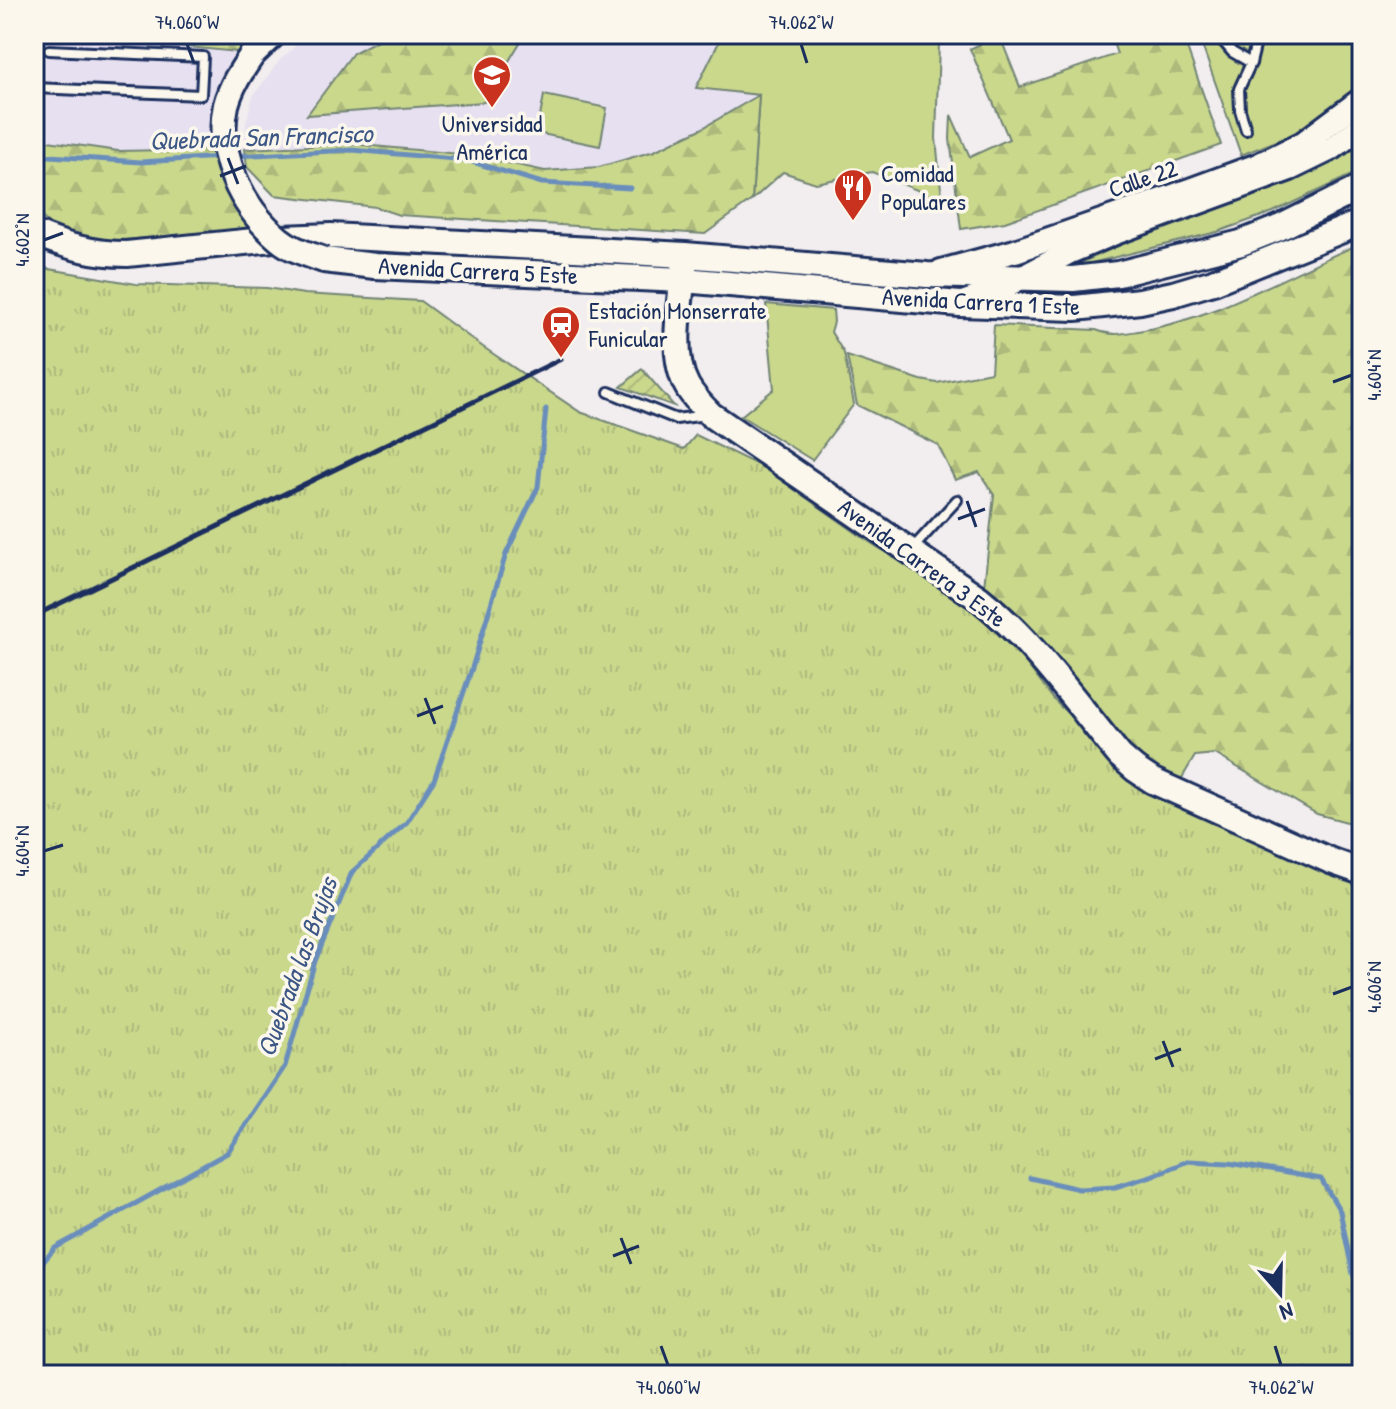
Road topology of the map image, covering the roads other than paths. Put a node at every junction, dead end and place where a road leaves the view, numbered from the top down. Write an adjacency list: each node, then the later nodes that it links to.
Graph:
1 (274, 34): 16 (main road, Avenida Carrera 5 Este, bridge)
2 (1217, 34): 5 (lane)
3 (1258, 34): 5 (lane)
4 (49, 50): 6 (lane)
5 (1251, 63): 9 (lane)
6 (34, 88)
7 (1362, 99): 14 (street, Calle 22)
8 (1362, 126): 15 (street, Calle 22)
9 (1246, 130)
10 (1362, 187): 15 (main road, Avenida Carrera 1 Este)
11 (1362, 222): 17 (main road, Avenida Carrera 1 Este)
12 (34, 233): 13 (main road, Avenida Carrera 5 Este)
13 (685, 255): 14 (main road, Avenida Carrera 1 Este); 16 (main road, Avenida Carrera 3 Este)
14 (927, 275): 15 (main road, Avenida Carrera 1 Este)
15 (1021, 278): 17 (street, Calle 22)
16 (683, 280): 17 (main road, Avenida Carrera 1 Este); 19 (main road, Avenida Carrera 3 Este)
17 (960, 304)
18 (609, 392): 19 (lane)
19 (711, 415): 21 (main road, Avenida Carrera 3 Este)
20 (957, 500): 21 (lane)
21 (910, 552): 22 (main road, Avenida Carrera 3 Este)
22 (1362, 872)

